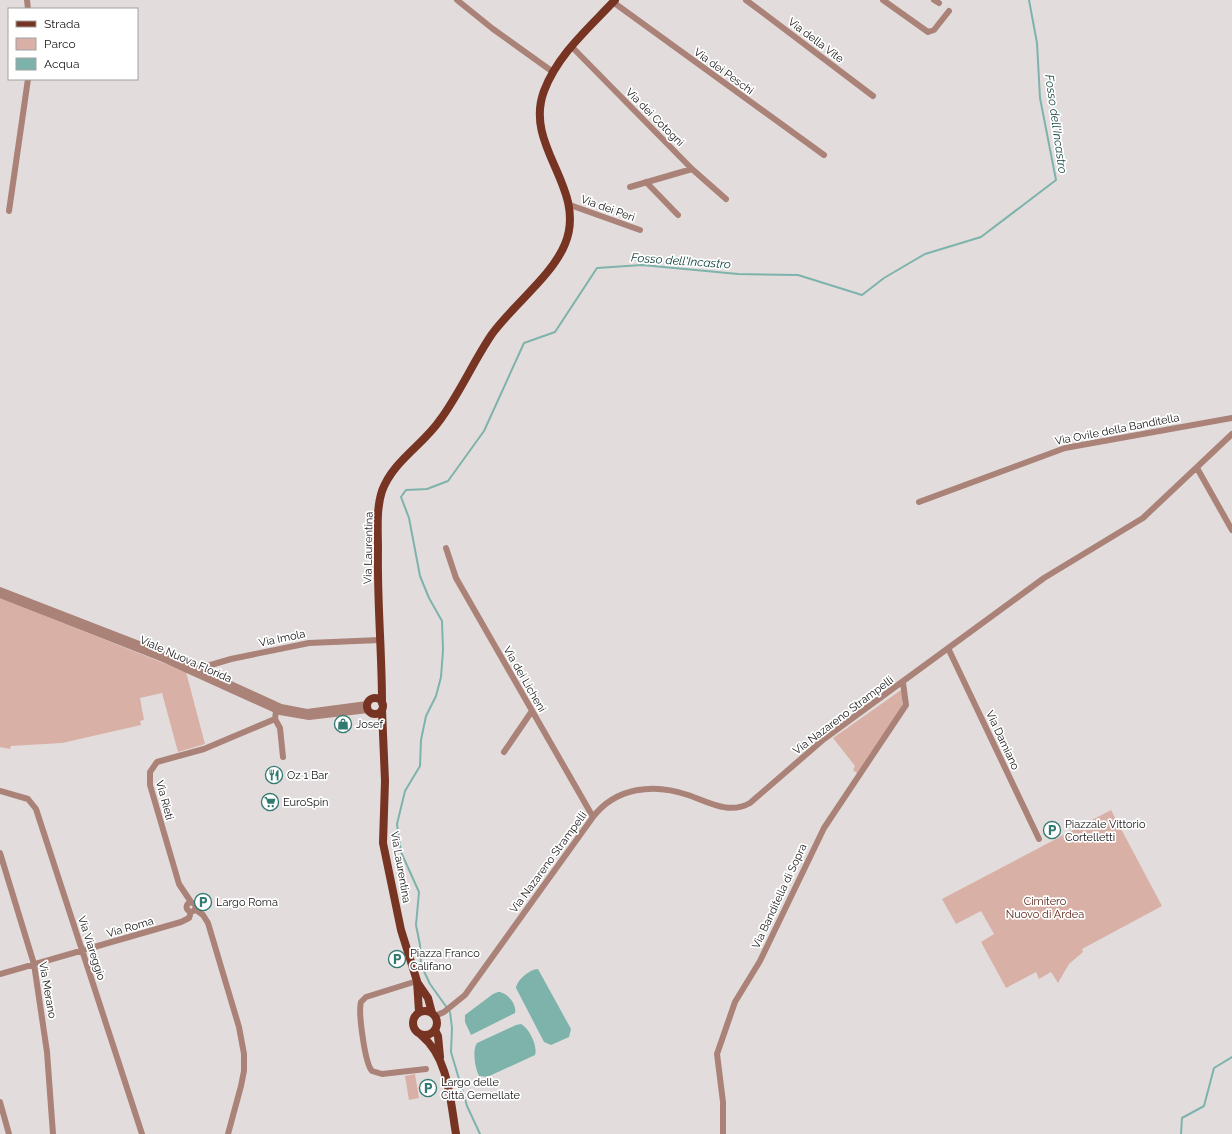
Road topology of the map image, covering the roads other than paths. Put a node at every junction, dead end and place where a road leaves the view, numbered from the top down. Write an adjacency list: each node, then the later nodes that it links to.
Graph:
1 (457, 0): 7 (street)
2 (746, 0): 9 (street, Via della Vite)
3 (883, 0): 5 (street)
4 (614, 1): 6 (main road); 10 (street, Via dei Peschi)
5 (949, 11)
6 (572, 47): 7 (main road); 11 (street, Via dei Cotogni)
7 (553, 72): 15 (main road)
8 (28, 80): 16 (street)
9 (873, 96)
10 (824, 155)
11 (692, 169): 12 (street); 14 (street, Via dei Cotogni)
12 (646, 182): 13 (street); 17 (street)
13 (630, 187)
14 (726, 199)
15 (570, 205): 18 (street, Via dei Peri); 27 (main road, Via Laurentina)
16 (9, 211)
17 (678, 215)
18 (640, 230)
19 (1232, 418): 22 (street, Via Ovile della Banditella)
20 (1232, 434): 21 (street, Via Nazareno Strampelli)
21 (1197, 468): 23 (street); 28 (street, Via Nazareno Strampelli)
22 (919, 502)
23 (1232, 530)
24 (446, 548): 36 (street, Via dei Licheni)
25 (0, 590): 30 (street, Viale Nuova Florida)
26 (0, 595): 31 (street, Viale Nuova Florida)
27 (380, 640): 29 (main road, Via Laurentina); 30 (street, Via Imola)
28 (948, 648): 32 (street, Via Nazareno Strampelli); 43 (street, Via Damiano)
29 (380, 652): 33 (main road, Via Laurentina); 34 (main road, Via Laurentina)
30 (198, 669): 31 (street, Via Imola); 34 (street, Viale Nuova Florida)
31 (191, 671): 35 (street, Viale Nuova Florida)
32 (903, 683): 42 (street, Via Nazareno Strampelli); 62 (street, Via Banditella di Sopra)
33 (382, 706): 34 (main road); 34 (main road); 38 (main road, Via Laurentina)
34 (369, 707): 35 (street, Viale Nuova Florida); 38 (main road)
35 (276, 711): 37 (street)
36 (532, 711): 39 (street); 42 (street, Via dei Licheni)
37 (274, 719): 40 (street); 45 (street, Via Rieti)
38 (383, 731): 49 (main road, Via Laurentina)
39 (504, 752)
40 (283, 757)
41 (0, 791): 46 (street, Via Viareggio)
42 (593, 817): 51 (street, Via Nazareno Strampelli)
43 (1039, 839)
44 (0, 853): 47 (street, Via Merano)
45 (193, 910): 46 (street, Via Roma); 60 (street)
46 (83, 950): 47 (street, Via Roma); 59 (street, Via Viareggio)
47 (34, 964): 48 (street, Via Roma); 58 (street, Via Merano)
48 (0, 974)
49 (417, 981): 50 (main road, Via Laurentina); 51 (main road, Via Laurentina); 55 (street)
50 (420, 1012): 51 (main road); 53 (main road)
51 (433, 1014): 52 (main road)
52 (435, 1030): 53 (main road); 54 (main road)
53 (421, 1035): 54 (main road)
54 (440, 1062): 61 (main road)
55 (426, 1069)
56 (0, 1102): 57 (street)
57 (10, 1134)
58 (53, 1134)
59 (142, 1134)
60 (228, 1134)
61 (456, 1134)
62 (723, 1134)

